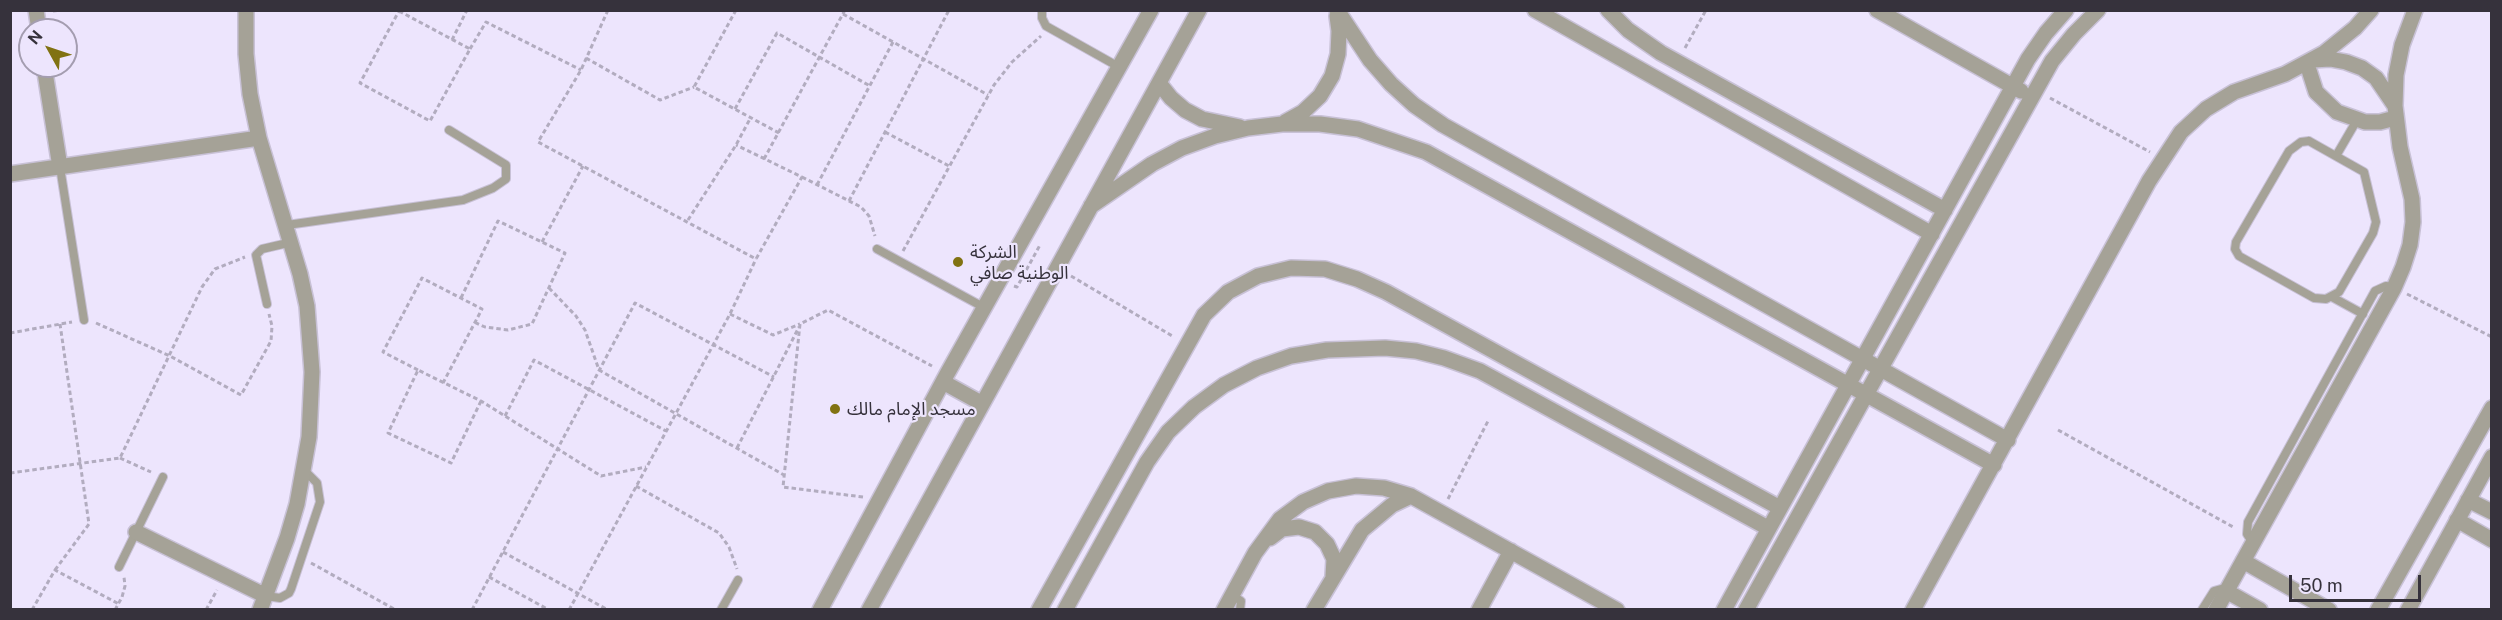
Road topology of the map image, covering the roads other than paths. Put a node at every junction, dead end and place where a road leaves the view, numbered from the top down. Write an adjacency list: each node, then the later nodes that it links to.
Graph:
1 (246, 10): 24 (street)
2 (1042, 10): 14 (lane)
3 (1151, 10): 14 (street)
4 (1199, 10): 16 (street)
5 (1336, 10): 21 (street); 40 (street)
6 (1535, 10): 31 (street)
7 (1608, 10): 29 (street)
8 (1877, 10): 17 (street)
9 (2066, 10): 17 (street)
10 (2098, 10): 18 (street)
11 (2371, 10): 13 (street)
12 (2415, 10): 19 (street)
13 (2310, 62): 19 (street); 20 (street); 47 (street)
14 (1119, 67): 37 (street)
15 (46, 78): 26 (street)
16 (1159, 83): 22 (street); 28 (street)
17 (2013, 87): 18 (street); 29 (street)
18 (2034, 94): 41 (street)
19 (2395, 112): 20 (street); 34 (street)
20 (2357, 120): 25 (lane)
21 (1282, 124): 22 (street); 43 (street)
22 (1248, 128): 28 (street)
23 (449, 130): 30 (lane)
24 (260, 138): 26 (street); 30 (street)
25 (2336, 156): 35 (lane); 35 (lane)
26 (60, 167): 27 (street); 39 (lane)
27 (10, 174)
28 (1091, 206): 45 (street)
29 (1945, 210): 31 (street)
30 (287, 225): 32 (street)
31 (1932, 234): 40 (street)
32 (292, 242): 36 (lane); 50 (street)
33 (877, 249): 37 (lane)
34 (2394, 288): 38 (lane); 59 (street)
35 (2332, 297): 38 (lane)
36 (267, 303)
37 (985, 308): 42 (street)
38 (2363, 314): 59 (lane)
39 (84, 320)
40 (1862, 360): 41 (street); 43 (street)
41 (1880, 370): 44 (street); 47 (street)
42 (945, 378): 45 (street); 72 (street)
43 (1848, 385): 44 (street); 54 (street)
44 (1866, 395): 49 (street); 81 (street)
45 (981, 403): 73 (street)
46 (2492, 408): 87 (street)
47 (2008, 440): 49 (street)
48 (2492, 457): 53 (street)
49 (1994, 465): 82 (street)
50 (304, 470): 69 (street); 69 (lane)
51 (163, 477): 58 (lane)
52 (1411, 496): 61 (street); 62 (street); 65 (street)
53 (2468, 500): 55 (street); 56 (street)
54 (1780, 508): 57 (street); 70 (street)
55 (2492, 512)
56 (2457, 520): 60 (street); 88 (street)
57 (1768, 528): 74 (street); 80 (street)
58 (136, 532): 64 (lane); 69 (street)
59 (2250, 539): 63 (street)
60 (2492, 540)
61 (1511, 551): 78 (street); 79 (street)
62 (1255, 553): 65 (street); 68 (street)
63 (2243, 561): 67 (street); 86 (street)
64 (119, 567)
65 (1333, 576): 77 (street)
66 (738, 580): 71 (lane)
67 (2226, 591): 83 (lane); 84 (street); 85 (street)
68 (1232, 595): 75 (street); 76 (lane)
69 (263, 603)
70 (1045, 608)
71 (721, 609)
72 (820, 609)
73 (869, 609)
74 (1065, 609)
75 (1224, 609)
76 (1240, 609)
77 (1314, 609)
78 (1479, 609)
79 (1617, 609)
80 (1724, 609)
81 (1746, 609)
82 (1913, 609)
83 (2202, 609)
84 (2216, 609)
85 (2260, 609)
86 (2330, 609)
87 (2378, 609)
88 (2408, 609)

